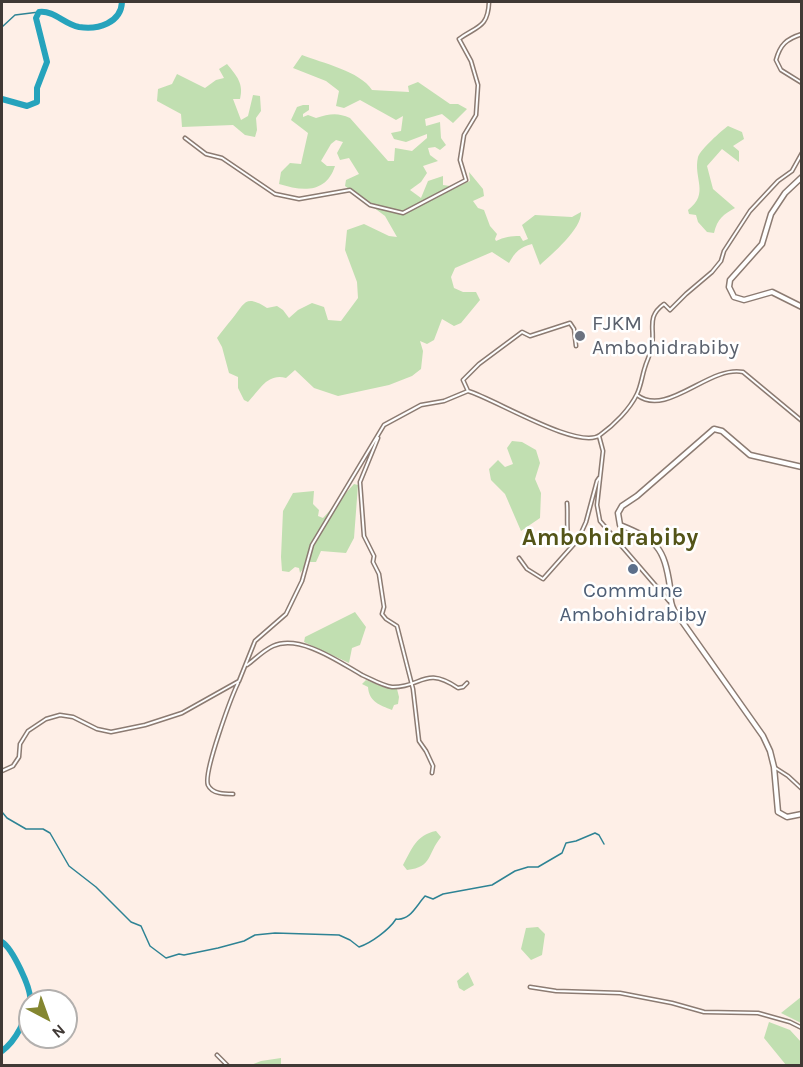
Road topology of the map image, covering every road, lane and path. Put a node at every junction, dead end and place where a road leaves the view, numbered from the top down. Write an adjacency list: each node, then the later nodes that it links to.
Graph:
1 (489, 2): 4 (street)
2 (801, 34): 3 (street)
3 (801, 83)
4 (185, 138)
5 (801, 153): 6 (street)
6 (800, 159): 11 (street)
7 (801, 177): 8 (main road)
8 (801, 307)
9 (576, 346): 10 (street)
10 (468, 391): 13 (street); 14 (street)
11 (637, 395): 12 (street); 14 (street)
12 (801, 421)
13 (380, 432): 21 (street); 23 (street)
14 (599, 436): 16 (street)
15 (801, 467): 20 (main road)
16 (599, 478): 18 (street); 20 (street)
17 (567, 503): 18 (street)
18 (577, 542): 19 (street)
19 (519, 558)
20 (669, 601): 25 (main road)
21 (247, 665): 22 (street); 23 (street)
22 (239, 681): 26 (street); 29 (street)
23 (411, 683): 24 (street); 27 (street)
24 (467, 683)
25 (774, 767): 28 (street); 30 (main road)
26 (2, 771)
27 (432, 773)
28 (801, 789)
29 (233, 794)
30 (801, 814)
31 (530, 987): 32 (street)
32 (801, 1028)
33 (217, 1054): 34 (street)
34 (228, 1065)

